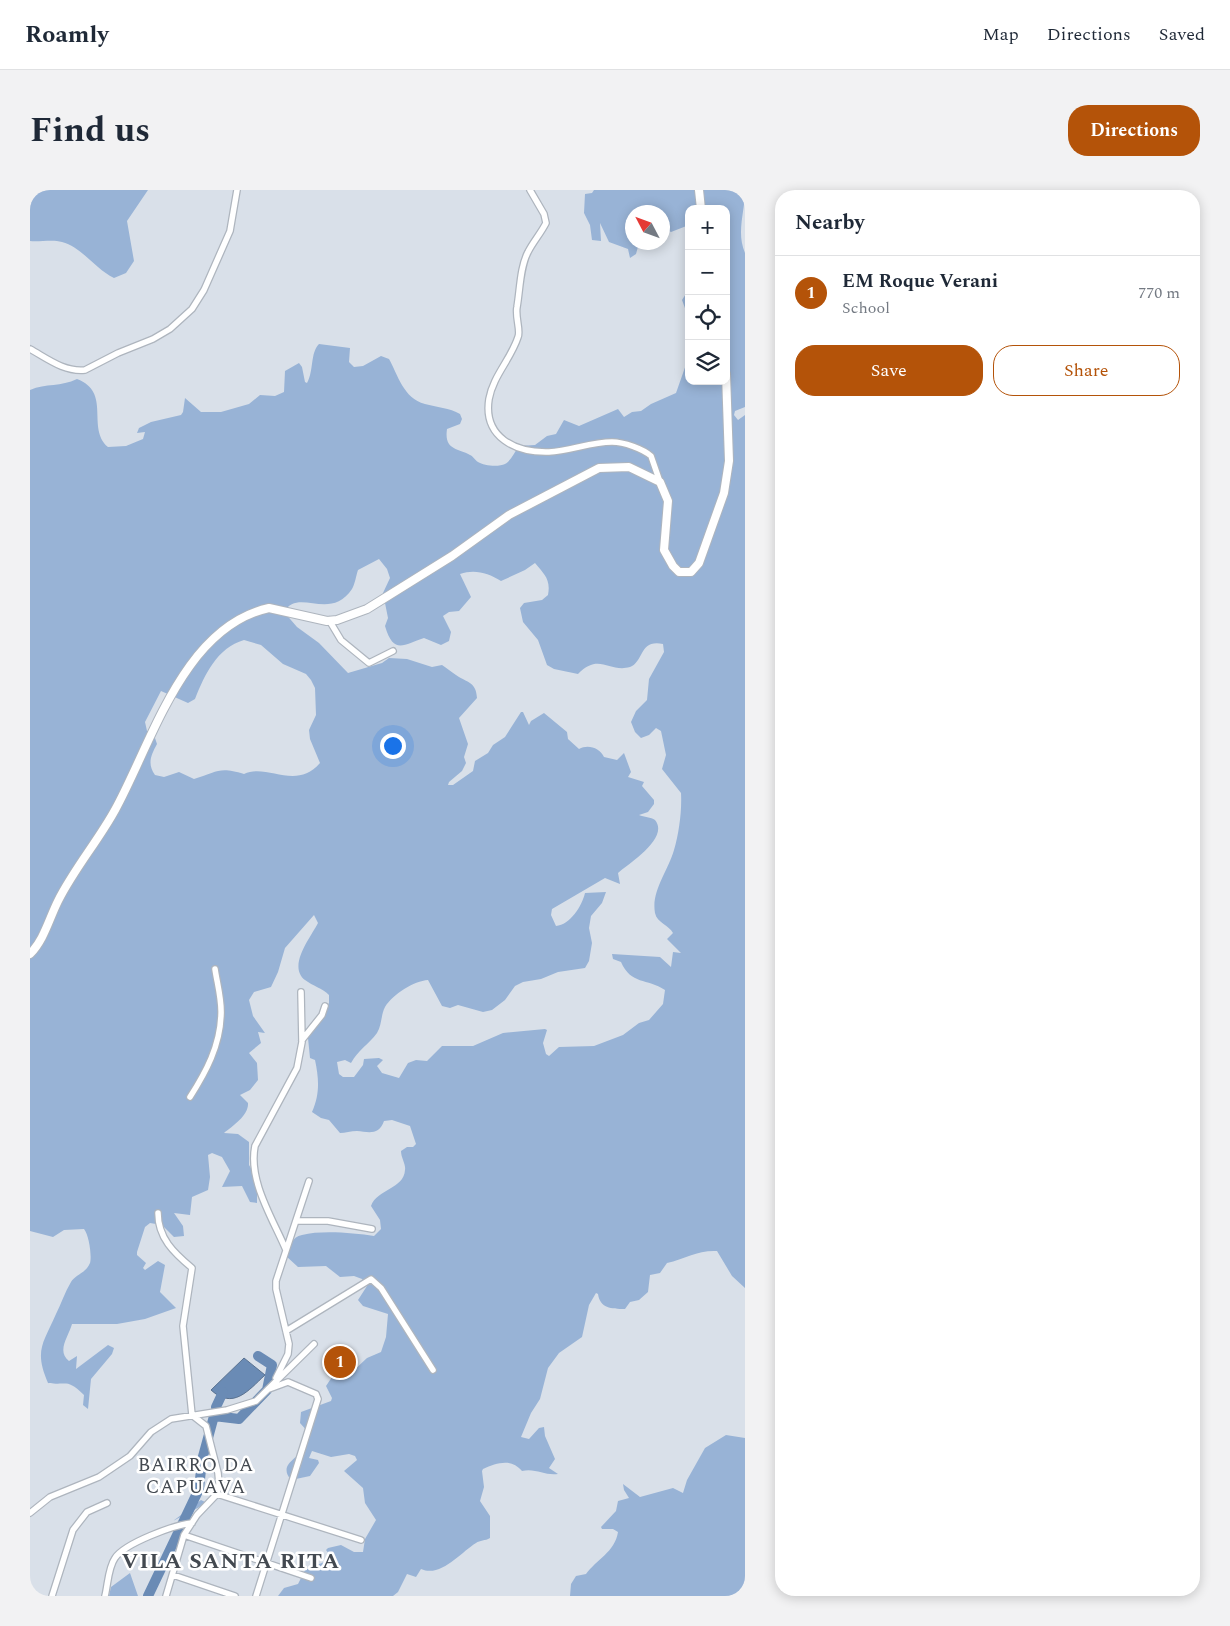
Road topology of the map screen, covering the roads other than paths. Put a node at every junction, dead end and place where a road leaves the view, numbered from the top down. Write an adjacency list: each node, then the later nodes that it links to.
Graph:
1 (237, 190): 5 (street)
2 (530, 190): 7 (street)
3 (698, 190): 4 (street)
4 (701, 205)
5 (30, 349)
6 (727, 385): 7 (street)
7 (660, 482): 8 (street)
8 (329, 620): 9 (street); 10 (street)
9 (393, 651)
10 (30, 954)
11 (215, 969): 15 (street)
12 (301, 992): 14 (street)
13 (325, 1006): 14 (street)
14 (302, 1040): 20 (street)
15 (190, 1098)
16 (309, 1182): 18 (street)
17 (158, 1213): 26 (street)
18 (296, 1221): 19 (street); 20 (street)
19 (372, 1229)
20 (286, 1250): 21 (street)
21 (286, 1331): 23 (street); 24 (street)
22 (314, 1344): 24 (street)
23 (433, 1370)
24 (273, 1382): 25 (street)
25 (267, 1390): 26 (street); 30 (street)
26 (192, 1415): 27 (street); 29 (street)
27 (217, 1494): 30 (street); 31 (street)
28 (107, 1503): 37 (street)
29 (30, 1513)
30 (281, 1516): 33 (street); 34 (street)
31 (192, 1523): 32 (street); 38 (street)
32 (184, 1535): 34 (street); 35 (street)
33 (361, 1540)
34 (267, 1563): 36 (street); 41 (street)
35 (173, 1575): 39 (street); 40 (street)
36 (311, 1578)
37 (52, 1596)
38 (105, 1596)
39 (166, 1596)
40 (235, 1596)
41 (256, 1596)

